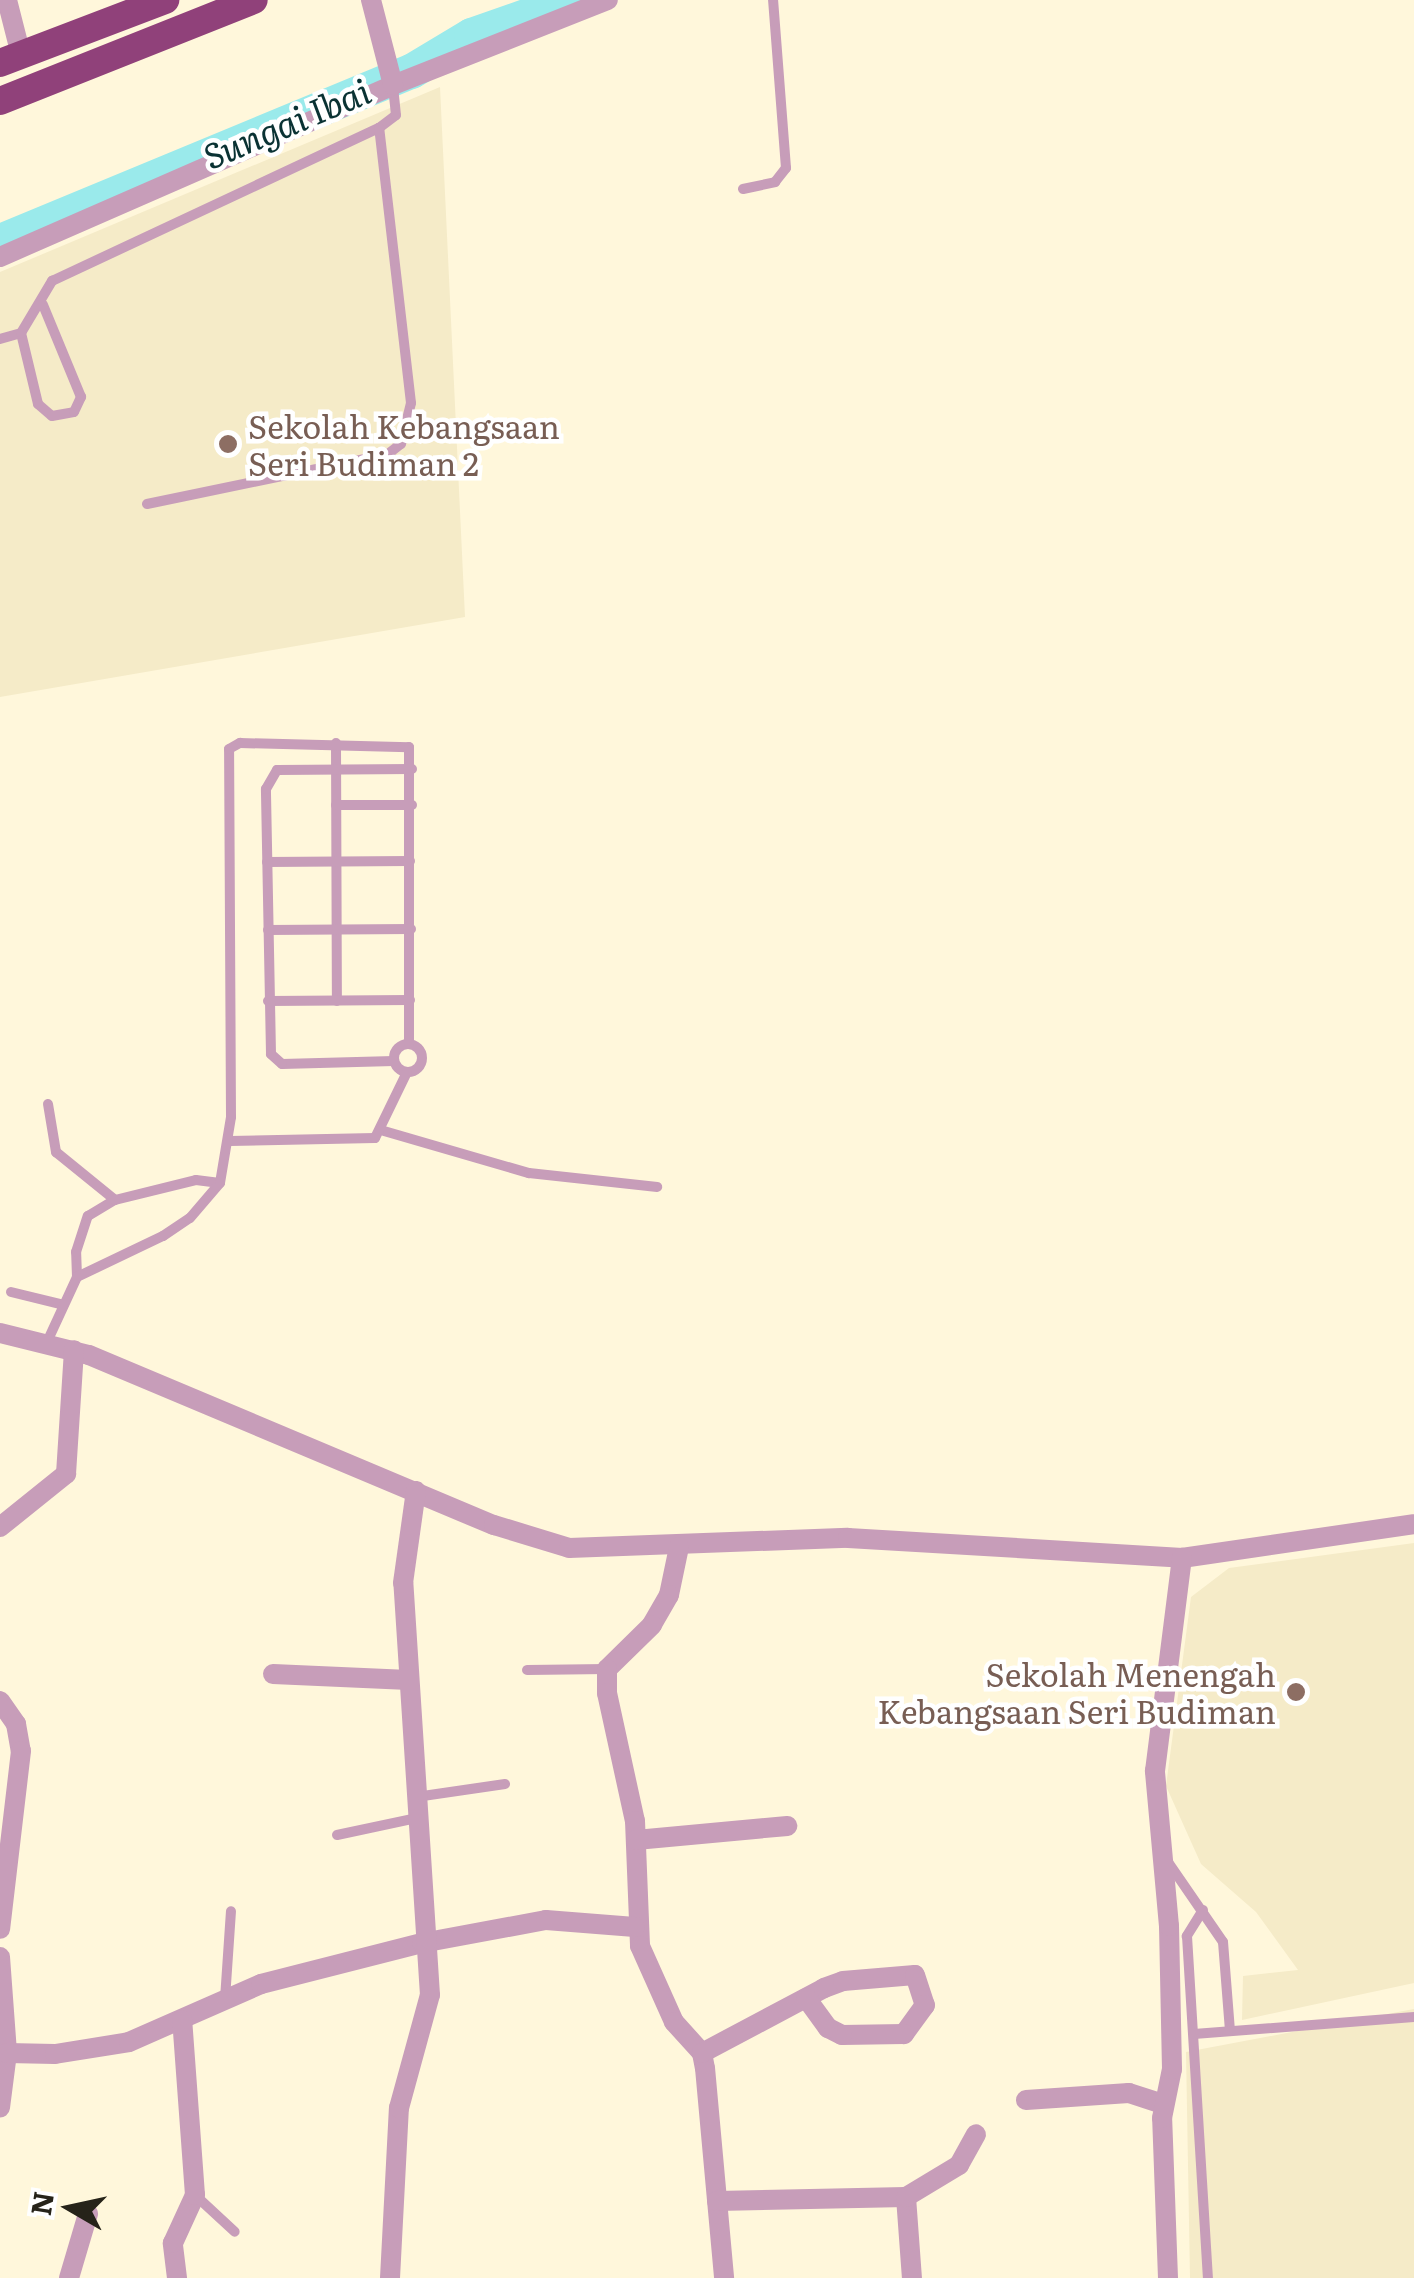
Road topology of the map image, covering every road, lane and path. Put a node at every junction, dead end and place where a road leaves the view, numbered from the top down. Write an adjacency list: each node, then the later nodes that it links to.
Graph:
1 (7, 0): 7 (street)
2 (165, 0): 7 (highway)
3 (254, 0): 9 (highway)
4 (608, 0): 8 (street)
5 (773, 0): 11 (lane)
6 (372, 5): 8 (street)
7 (10, 59)
8 (393, 85): 10 (lane); 12 (street)
9 (0, 101)
10 (379, 128): 13 (lane); 16 (lane)
11 (743, 189)
12 (0, 257)
13 (43, 305): 14 (lane); 14 (lane)
14 (21, 334): 15 (lane)
15 (0, 339)
16 (147, 504)
17 (336, 743): 18 (lane); 19 (lane); 36 (lane)
18 (336, 768): 19 (lane); 20 (lane); 24 (lane)
19 (412, 768): 21 (lane)
20 (336, 805): 21 (lane); 22 (lane)
21 (412, 805): 23 (lane)
22 (336, 861): 23 (lane); 24 (lane); 26 (lane)
23 (410, 861): 27 (lane)
24 (267, 862): 25 (lane)
25 (268, 930): 26 (lane); 30 (lane)
26 (336, 930): 27 (lane); 28 (lane)
27 (411, 930): 29 (lane)
28 (336, 1000): 29 (lane); 30 (lane)
29 (410, 1000): 31 (lane)
30 (268, 1001): 32 (lane)
31 (409, 1044): 32 (lane); 33 (lane)
32 (394, 1061): 33 (lane)
33 (406, 1072): 35 (lane)
34 (48, 1104): 39 (lane)
35 (384, 1131): 36 (lane); 38 (lane)
36 (230, 1141): 37 (lane)
37 (220, 1183): 39 (lane); 40 (lane)
38 (657, 1187)
39 (114, 1200): 40 (lane)
40 (77, 1277): 42 (lane)
41 (11, 1292): 42 (lane)
42 (60, 1304): 44 (lane)
43 (0, 1333): 44 (street)
44 (47, 1342): 45 (street)
45 (74, 1350): 46 (street); 48 (street)
46 (416, 1492): 49 (street); 54 (street)
47 (1414, 1524): 50 (street)
48 (0, 1527)
49 (679, 1547): 50 (street); 51 (street)
50 (1182, 1558): 61 (street)
51 (607, 1669): 52 (lane); 60 (street)
52 (527, 1670)
53 (274, 1674): 54 (street)
54 (408, 1680): 57 (street)
55 (0, 1700): 66 (street)
56 (506, 1784): 57 (lane)
57 (416, 1808): 59 (lane); 67 (street)
58 (787, 1826): 60 (street)
59 (337, 1835)
60 (636, 1840): 64 (street)
61 (1164, 1858): 62 (lane); 65 (street)
62 (1202, 1910): 65 (lane); 73 (lane)
63 (232, 1911): 70 (lane)
64 (635, 1927): 67 (street); 76 (street)
65 (1178, 1927): 74 (lane); 78 (street)
66 (0, 1929)
67 (422, 1943): 70 (street); 88 (street)
68 (0, 1958): 75 (street)
69 (806, 1998): 69 (street); 76 (street)
70 (225, 2000): 72 (street)
71 (1414, 2017): 73 (lane)
72 (182, 2020): 75 (street); 81 (street)
73 (1230, 2030): 74 (lane)
74 (1194, 2034): 92 (lane)
75 (6, 2053): 79 (street)
76 (702, 2053): 83 (street)
77 (1026, 2100): 78 (street)
78 (1164, 2104): 91 (street)
79 (0, 2108)
80 (976, 2134): 82 (street)
81 (195, 2196): 85 (lane); 87 (street)
82 (906, 2197): 83 (street); 90 (street)
83 (717, 2201): 89 (street)
84 (88, 2214): 86 (street)
85 (235, 2232)
86 (69, 2278)
87 (178, 2278)
88 (390, 2278)
89 (724, 2278)
90 (912, 2278)
91 (1168, 2278)
92 (1208, 2278)

